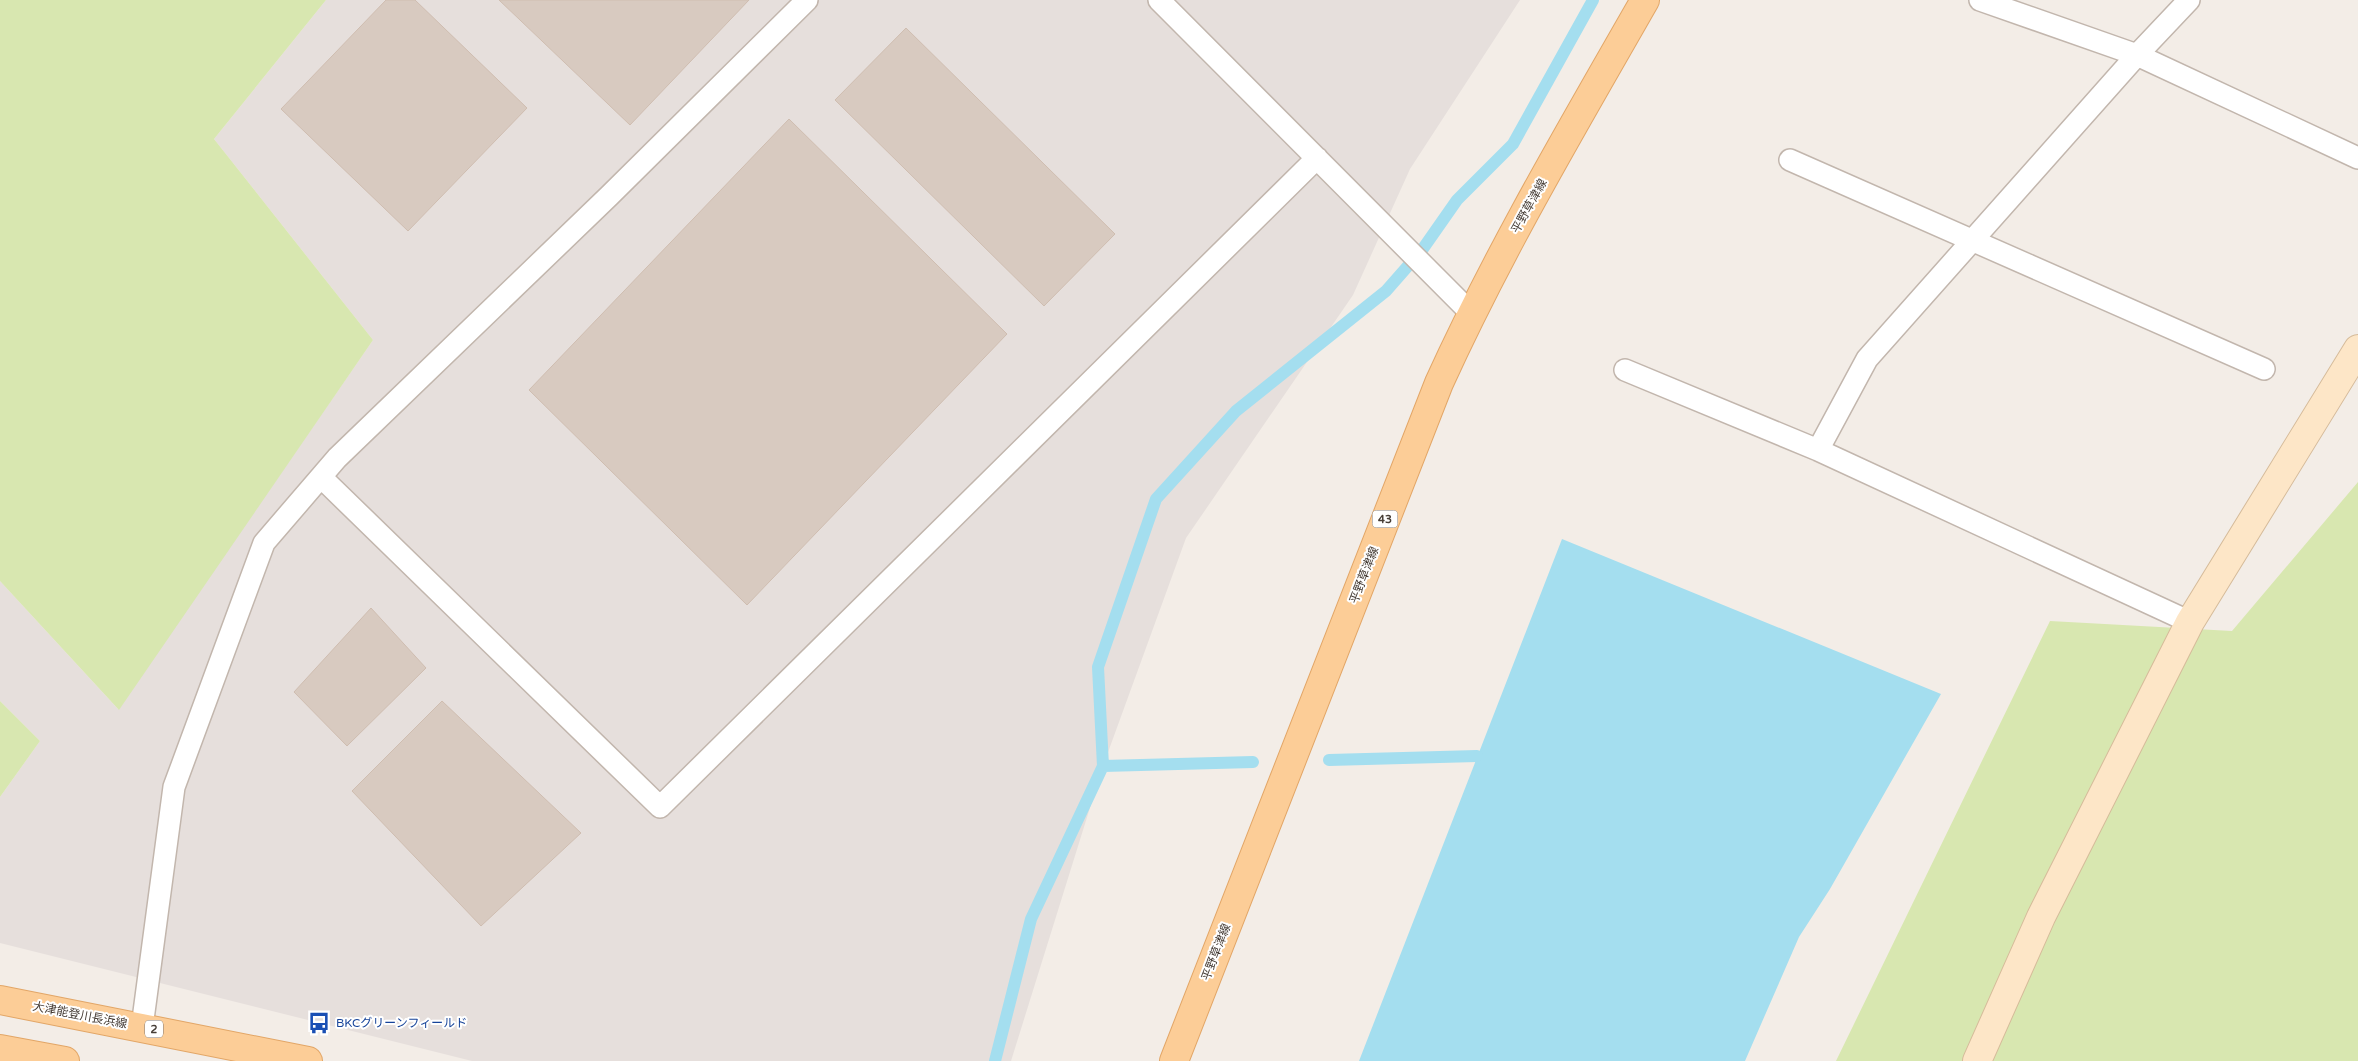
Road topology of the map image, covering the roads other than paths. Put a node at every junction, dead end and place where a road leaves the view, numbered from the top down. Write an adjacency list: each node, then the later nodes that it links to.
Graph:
1 (807, 0): 16 (lane)
2 (1160, 0): 7 (lane)
3 (1645, 0): 11 (main road, 平野草津線 / 43)
4 (1980, 0): 6 (lane)
5 (2189, 0): 6 (lane)
6 (2137, 55): 8 (lane); 10 (lane)
7 (1317, 158): 11 (lane); 16 (lane)
8 (2358, 158)
9 (1790, 160): 10 (lane)
10 (1972, 241): 13 (lane); 15 (lane)
11 (1471, 313): 23 (main road, 平野草津線 / 43)
12 (2358, 349): 17 (street)
13 (2264, 369)
14 (1625, 370): 15 (lane)
15 (1818, 450): 17 (lane)
16 (321, 477): 19 (lane)
17 (2190, 622): 24 (street)
18 (0, 1000): 19 (main road, 大津能登川長浜線 / 2)
19 (142, 1027): 22 (main road, 大津能登川長浜線 / 2)
20 (0, 1049): 21 (main road)
21 (66, 1061)
22 (308, 1061)
23 (1174, 1061)
24 (1977, 1061)

